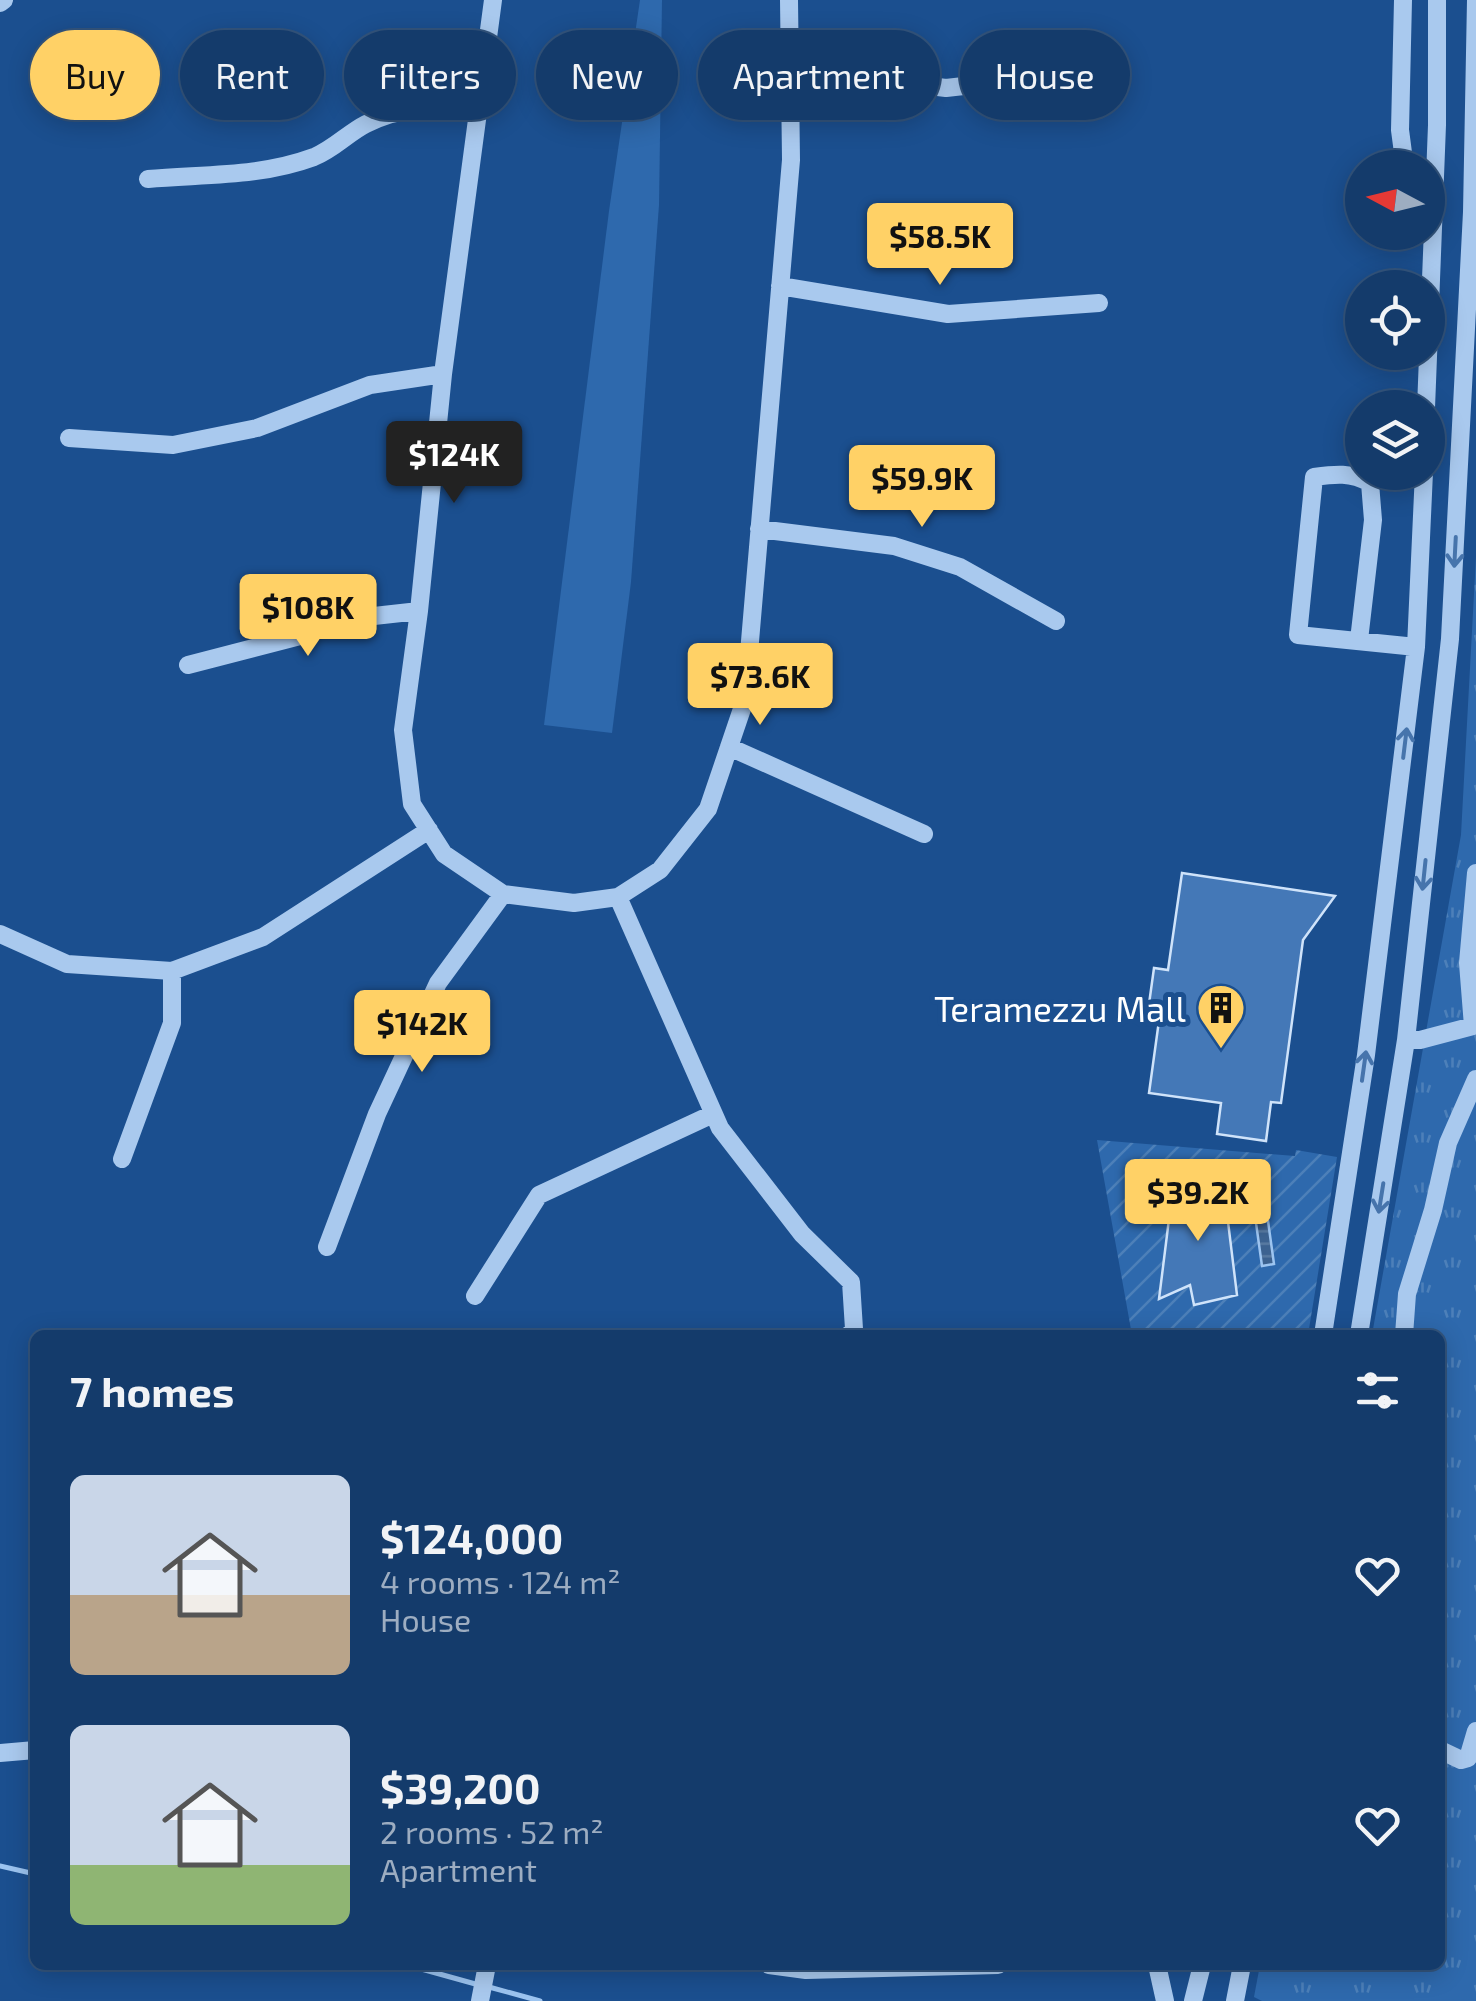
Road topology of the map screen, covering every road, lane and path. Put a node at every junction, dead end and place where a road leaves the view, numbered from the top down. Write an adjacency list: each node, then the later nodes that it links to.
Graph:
1 (492, 0): 6 (street)
2 (789, 0): 7 (street)
3 (1403, 0): 11 (street)
4 (1437, 0): 12 (street)
5 (1476, 0): 21 (street)
6 (488, 30)
7 (789, 30)
8 (379, 120): 13 (street)
9 (476, 120): 17 (street)
10 (791, 120): 15 (street)
11 (1403, 150)
12 (1432, 150)
13 (148, 179)
14 (1429, 250): 18 (street)
15 (780, 286): 16 (street); 23 (street)
16 (1099, 303)
17 (443, 374): 19 (street); 24 (street)
18 (1426, 390)
19 (68, 438)
20 (1423, 490): 22 (street)
21 (1457, 507): 22 (street); 39 (street, one-way to 39)
22 (1422, 508): 27 (street)
23 (760, 530): 25 (street); 29 (street)
24 (420, 611): 28 (street); 30 (street)
25 (1056, 621)
26 (1359, 640): 26 (street); 27 (street)
27 (1416, 647): 46 (street, one-way to 27)
28 (188, 665)
29 (729, 746): 31 (street); 34 (street)
30 (429, 830): 33 (street); 37 (street)
31 (924, 834)
32 (1476, 873): 35 (street)
33 (504, 894): 34 (street); 43 (street)
34 (618, 898): 41 (street)
35 (1476, 901): 38 (street)
36 (0, 934): 37 (street)
37 (172, 971): 42 (street)
38 (1475, 1027): 39 (street)
39 (1406, 1040): 47 (street, one-way to 47)
40 (1476, 1079): 48 (street)
41 (713, 1114): 44 (street); 45 (street)
42 (122, 1159)
43 (328, 1248)
44 (475, 1296)
45 (853, 1330)
46 (1324, 1330)
47 (1361, 1330)
48 (1404, 1330)
49 (1476, 1731): 51 (street)
50 (30, 1750): 52 (street)
51 (1445, 1752)
52 (0, 1753)
53 (487, 1970): 57 (street)
54 (1157, 1970): 58 (street)
55 (1201, 1970): 59 (street)
56 (1241, 1970): 60 (street)
57 (480, 2001)
58 (1166, 2001)
59 (1193, 2001)
60 (1235, 2001)

